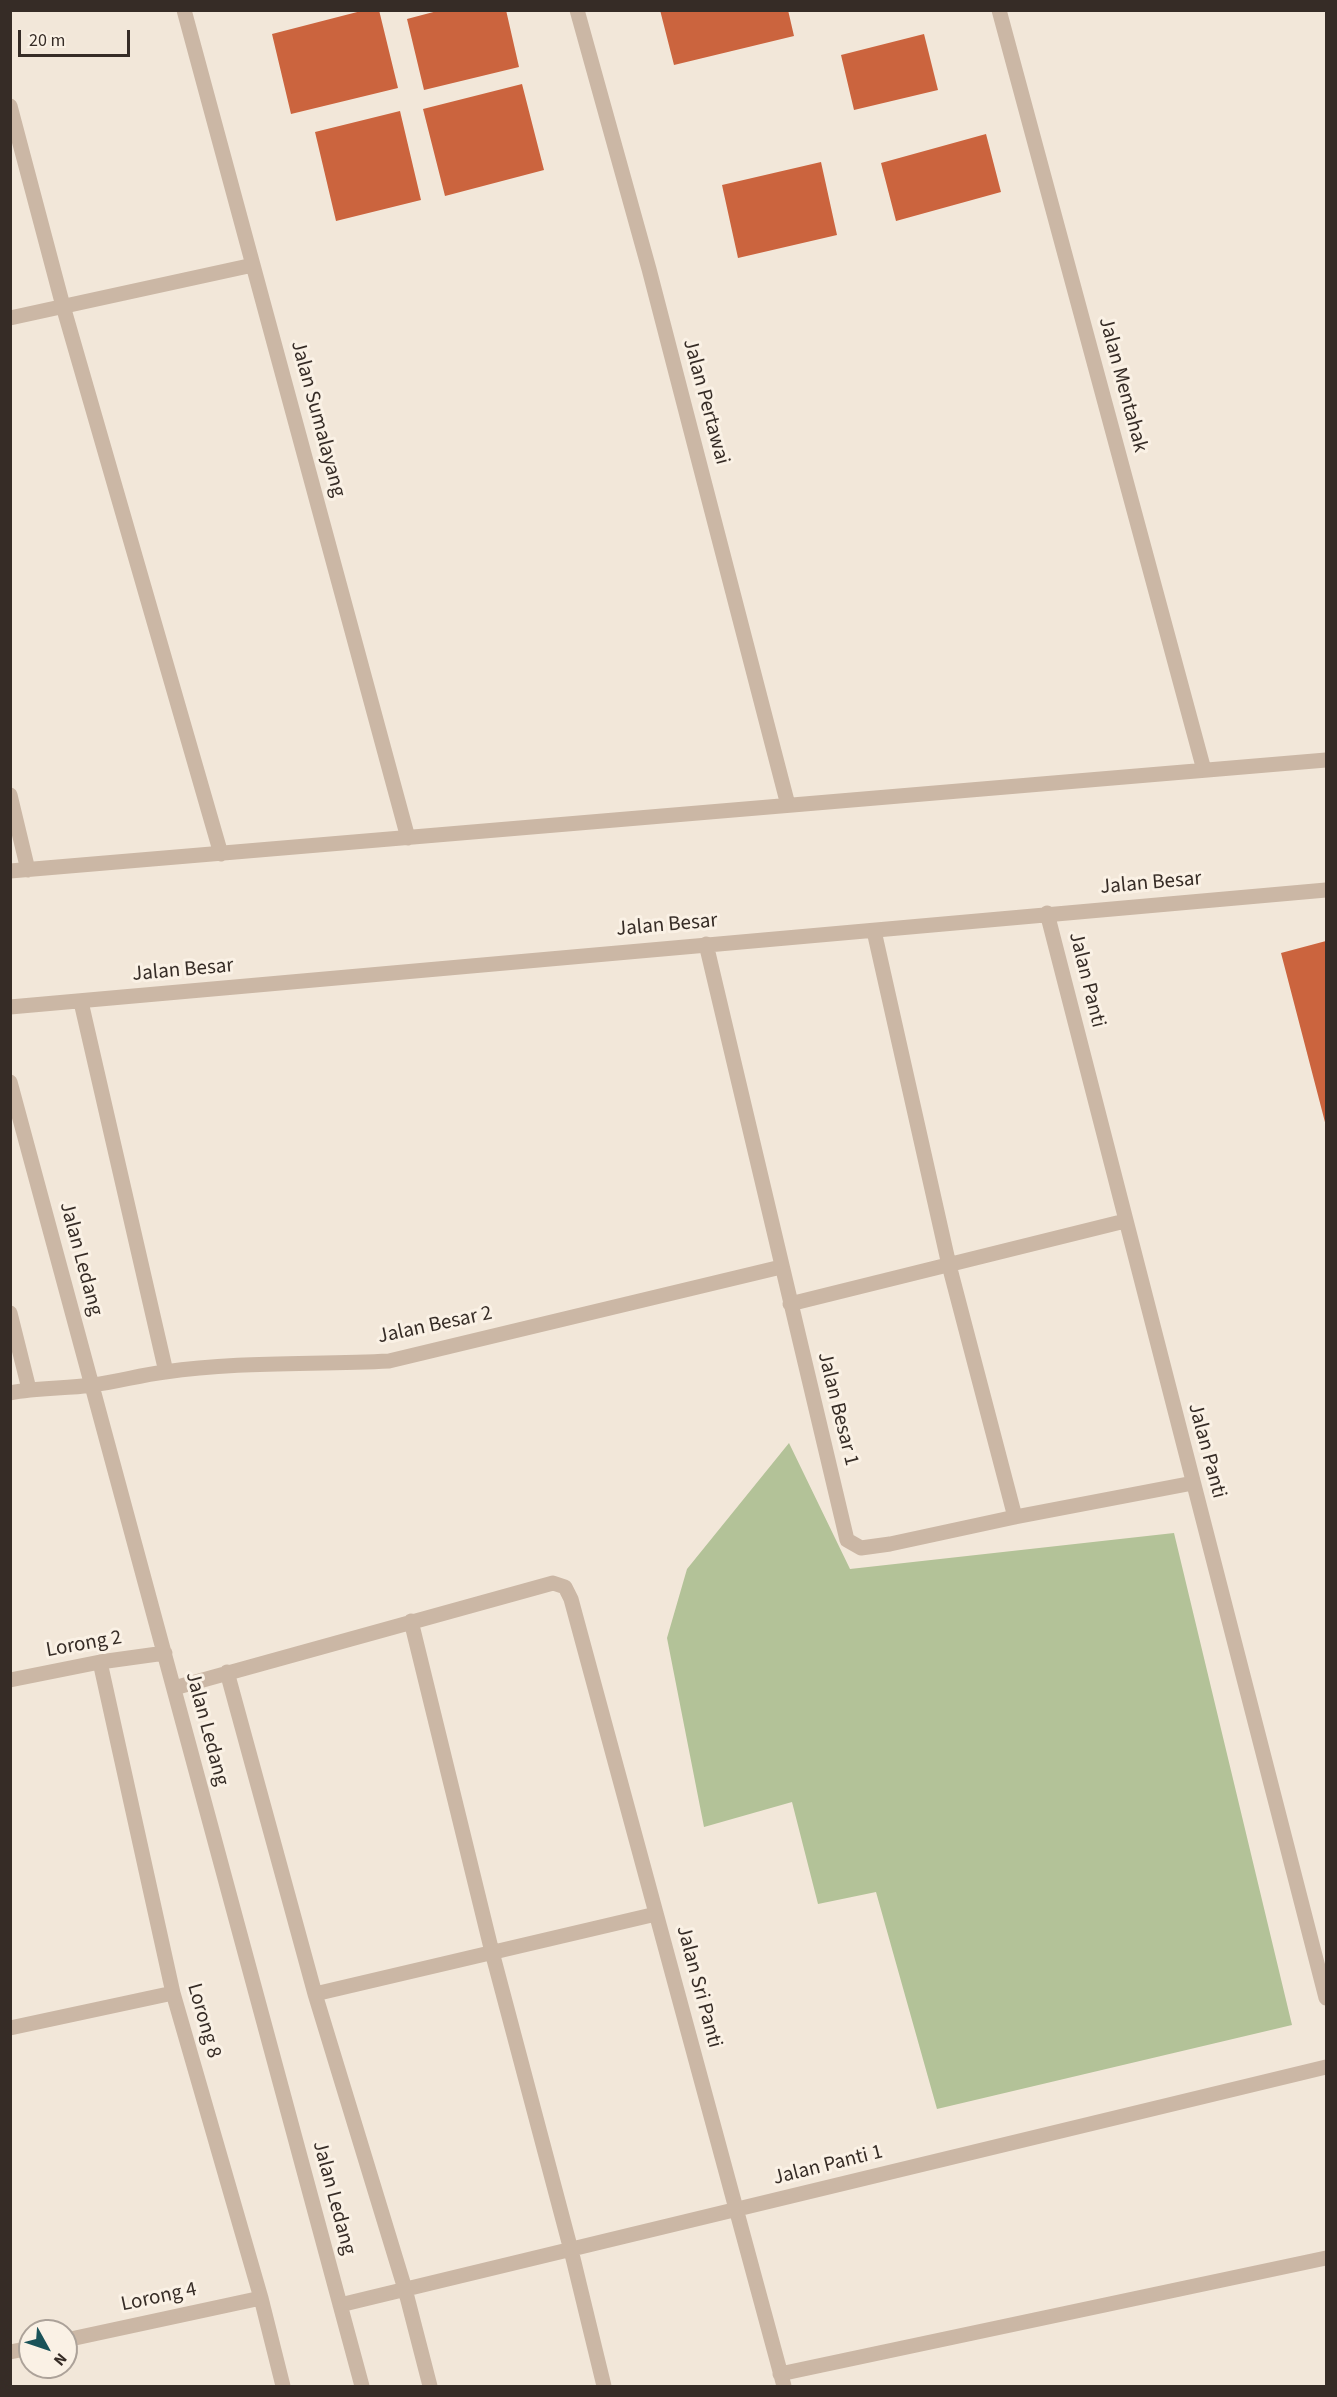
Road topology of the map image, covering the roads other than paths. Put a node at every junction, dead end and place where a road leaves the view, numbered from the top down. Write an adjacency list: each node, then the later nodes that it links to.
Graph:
1 (184, 10): 5 (street, Jalan Sumalayang)
2 (577, 10): 11 (street, Jalan Pertawai)
3 (999, 10): 9 (street, Jalan Mentahak)
4 (10, 106): 6 (street)
5 (254, 265): 6 (street); 12 (street, Jalan Sumalayang)
6 (63, 306): 7 (street); 13 (street)
7 (10, 318)
8 (1326, 760): 9 (street)
9 (1204, 770): 11 (street)
10 (10, 795): 14 (street)
11 (788, 806): 12 (street)
12 (408, 838): 13 (street)
13 (221, 854): 14 (street)
14 (28, 870): 15 (street)
15 (10, 871)
16 (1326, 890): 17 (street, Jalan Besar)
17 (1047, 914): 18 (street, Jalan Besar); 23 (street, Jalan Panti)
18 (874, 932): 19 (street, Jalan Besar); 24 (street)
19 (706, 944): 20 (street, Jalan Besar); 25 (street, Jalan Besar 1)
20 (81, 1002): 21 (street, Jalan Besar); 28 (street)
21 (10, 1007)
22 (10, 1082): 29 (street, Jalan Ledang)
23 (1125, 1221): 24 (street); 32 (street, Jalan Panti)
24 (949, 1265): 26 (street); 33 (street)
25 (781, 1267): 26 (street, Jalan Besar 1); 28 (street, Jalan Besar 2)
26 (790, 1304): 33 (street, Jalan Besar 1)
27 (10, 1313): 30 (street)
28 (165, 1371): 29 (street, Jalan Besar 2)
29 (93, 1385): 30 (street, Jalan Besar 2); 35 (street, Jalan Ledang)
30 (28, 1389): 31 (street, Jalan Besar 2)
31 (10, 1393)
32 (1193, 1484): 33 (street, Jalan Besar 1); 44 (street, Jalan Panti)
33 (1015, 1517)
34 (411, 1621): 37 (street); 40 (street, Jalan Sri Panti); 41 (street)
35 (165, 1653): 36 (street, Lorong 2); 39 (street, Jalan Ledang)
36 (100, 1662): 38 (street, Lorong 2); 42 (street, Lorong 8)
37 (227, 1672): 39 (street); 43 (street)
38 (10, 1680)
39 (174, 1688): 52 (street, Jalan Ledang)
40 (656, 1914): 41 (street); 47 (street, Jalan Sri Panti)
41 (492, 1952): 43 (street); 48 (street)
42 (173, 1993): 45 (street); 51 (street, Lorong 8)
43 (315, 1994): 50 (street)
44 (1326, 1998)
45 (10, 2028)
46 (1326, 2067): 47 (street, Jalan Panti 1)
47 (736, 2210): 48 (street, Jalan Panti 1); 54 (street, Jalan Sri Panti)
48 (571, 2250): 50 (street, Jalan Panti 1); 58 (street)
49 (1326, 2258): 54 (street)
50 (405, 2289): 52 (street, Jalan Panti 1); 57 (street)
51 (261, 2298): 53 (street, Lorong 4); 55 (street, Lorong 8)
52 (340, 2305): 56 (street, Jalan Ledang)
53 (78, 2337)
54 (782, 2380)
55 (283, 2386)
56 (362, 2386)
57 (430, 2386)
58 (604, 2386)

